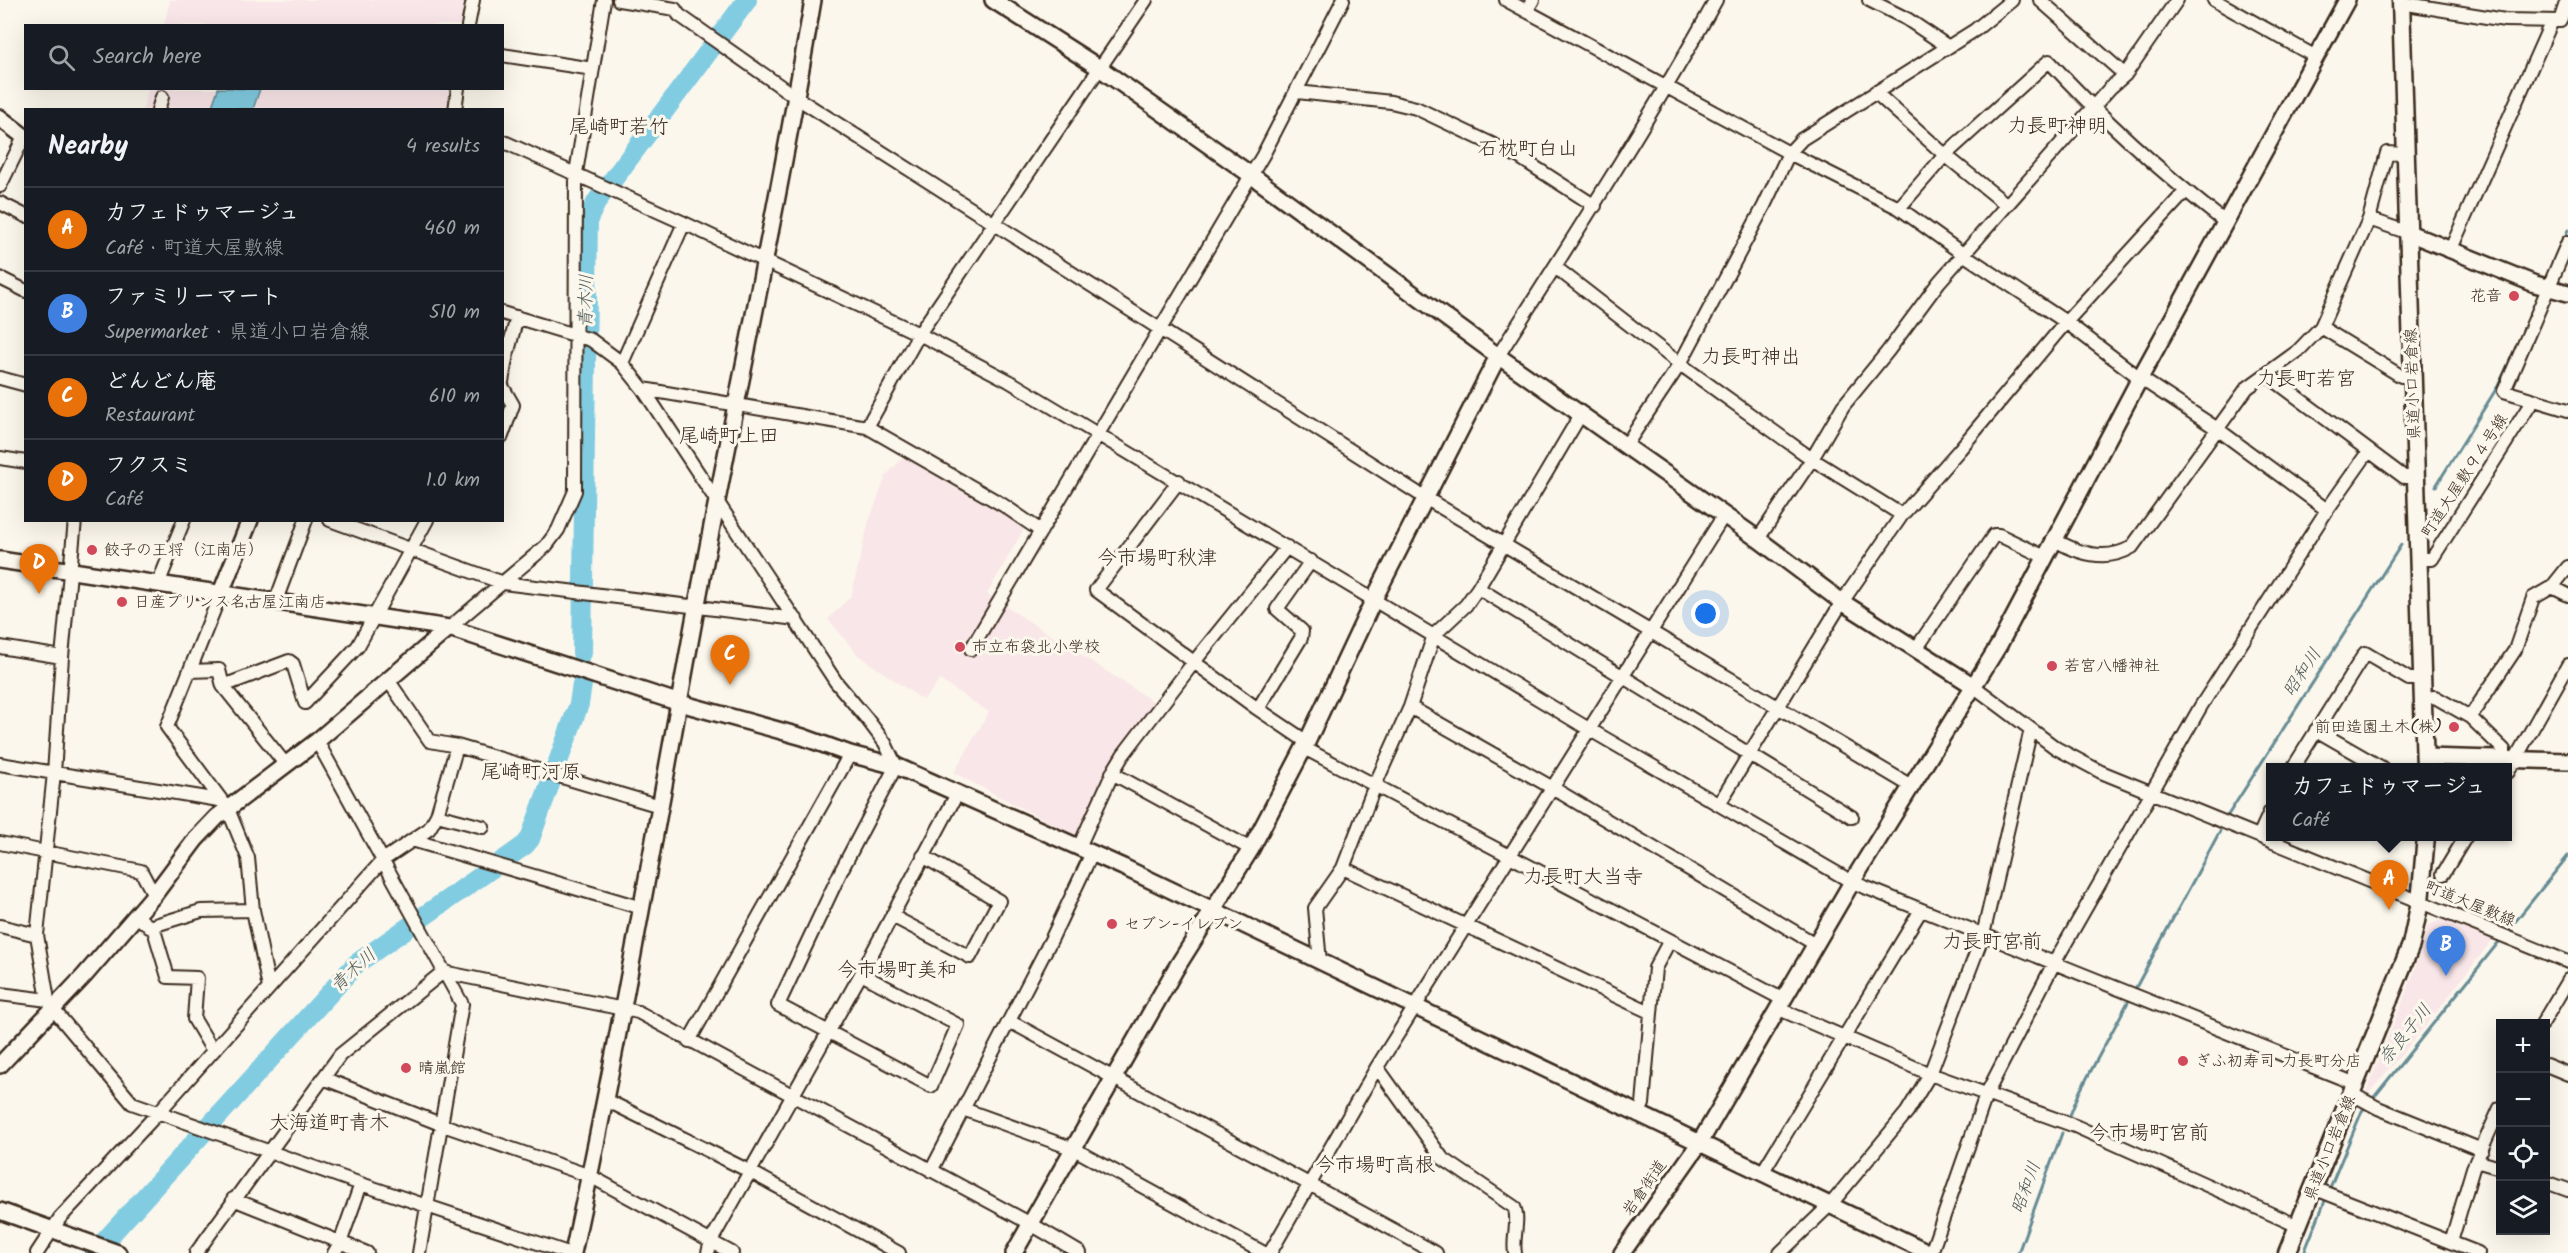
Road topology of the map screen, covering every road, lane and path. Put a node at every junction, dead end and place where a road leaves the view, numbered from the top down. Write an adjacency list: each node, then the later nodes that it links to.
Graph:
1 (473, 0): 23 (street)
2 (604, 0): 28 (street)
3 (619, 0): 19 (street)
4 (813, 0): 35 (street)
5 (993, 0): 27 (street)
6 (1146, 0): 27 (street)
7 (1343, 0): 32 (street)
8 (1506, 0): 21 (street)
9 (1533, 0): 21 (street)
10 (1716, 0): 30 (street)
11 (1869, 0): 24 (street)
12 (2012, 0): 24 (street)
13 (2040, 0): 29 (street)
14 (2177, 0): 29 (street)
15 (2214, 0): 26 (street)
16 (2347, 0): 26 (street, 岩倉街道)
17 (2567, 0): 22 (street)
18 (2401, 1): 20 (street); 44 (main road, 県道小口岩倉線)
19 (678, 5): 35 (street)
20 (2431, 5): 22 (street)
21 (1526, 11): 30 (street)
22 (2552, 21): 61 (street)
23 (468, 24)
24 (1947, 46): 33 (street)
25 (504, 55): 28 (street)
26 (2316, 57): 56 (street, 岩倉街道)
27 (1098, 67): 47 (street); 58 (street)
28 (593, 69): 46 (street)
29 (2125, 75): 38 (street)
30 (1668, 87): 43 (street); 52 (street)
31 (458, 90): 37 (street)
32 (1296, 92): 47 (street); 52 (street)
33 (1875, 92): 43 (street); 45 (street)
34 (162, 97): 36 (street)
35 (796, 98): 58 (street); 63 (street)
36 (159, 108)
37 (455, 108)
38 (2093, 109): 45 (street); 49 (street); 51 (street)
39 (0, 118): 40 (street)
40 (24, 137)
41 (24, 140): 48 (street)
42 (504, 142): 46 (street)
43 (1789, 153): 53 (street); 78 (street)
44 (2405, 154): 55 (street); 59 (main road, 県道小口岩倉線)
45 (1945, 155): 51 (street); 53 (street)
46 (576, 173): 57 (street); 75 (street)
47 (1251, 174): 73 (street); 76 (street)
48 (0, 186)
49 (2186, 192): 56 (street); 71 (street)
50 (0, 203): 54 (street)
51 (2007, 205): 62 (street)
52 (1595, 206): 64 (street)
53 (1899, 208): 62 (street)
54 (24, 215)
55 (2369, 219): 59 (street); 72 (street)
56 (2225, 222): 83 (street, 岩倉街道)
57 (684, 223): 63 (street); 77 (street)
58 (994, 224): 73 (street); 74 (street)
59 (2409, 233): 61 (street); 81 (main road, 県道小口岩倉線)
60 (2568, 242): 66 (street)
61 (2450, 251): 66 (street)
62 (1963, 254): 71 (street); 98 (street)
63 (765, 262): 74 (street); 88 (street)
64 (1555, 267): 76 (street); 78 (street)
65 (0, 278): 67 (street)
66 (2550, 288): 68 (street); 87 (street)
67 (24, 290)
68 (2568, 293)
69 (504, 314): 70 (street)
70 (517, 317): 75 (street); 79 (street)
71 (2066, 322): 83 (street); 105 (street)
72 (2321, 327): 80 (street); 81 (street)
73 (1160, 331): 94 (street); 102 (street)
74 (919, 334): 91 (street); 94 (street)
75 (583, 337): 77 (street); 125 (street)
76 (1498, 356): 90 (street); 102 (street)
77 (621, 363): 86 (street)
78 (1680, 364): 95 (street); 98 (street)
79 (504, 371)
80 (2266, 374): 92 (street); 96 (street)
81 (2413, 376): 100 (main road, 県道小口岩倉線)
82 (0, 378): 84 (street)
83 (2140, 378): 92 (street); 115 (street, 岩倉街道)
84 (24, 384)
85 (504, 388): 93 (street)
86 (643, 390): 88 (street); 103 (street)
87 (2533, 400): 89 (street); 120 (street, 町道大屋敷９４号線)
88 (736, 404): 91 (street); 103 (street)
89 (2568, 410)
90 (1581, 414): 95 (street); 116 (street)
91 (867, 427): 113 (street)
92 (2216, 428): 104 (street); 115 (street)
93 (504, 430)
94 (1100, 434): 101 (street); 113 (street)
95 (1626, 445): 106 (street)
96 (2368, 452): 100 (street); 104 (street)
97 (0, 458): 99 (street)
98 (1812, 459): 105 (street); 114 (street)
99 (24, 462)
100 (2416, 477): 120 (main road, 県道小口岩倉線)
101 (1179, 481): 117 (street); 144 (street)
102 (1427, 499): 116 (street); 131 (street)
103 (717, 500): 134 (street); 136 (street)
104 (2327, 510): 183 (street)
105 (1902, 514): 132 (street)
106 (1724, 515): 114 (street); 138 (street)
107 (75, 522): 124 (street)
108 (183, 522): 126 (street)
109 (249, 522): 129 (street)
110 (305, 522): 133 (street)
111 (335, 522): 118 (street)
112 (426, 522): 118 (street)
113 (1041, 531): 141 (street)
114 (1758, 539): 132 (street)
115 (2055, 540): 119 (street, 岩倉街道)
116 (1505, 545): 128 (street); 138 (street)
117 (1287, 547): 122 (street); 144 (street)
118 (411, 550): 125 (street); 135 (street)
119 (2045, 557): 142 (street); 150 (street, 岩倉街道)
120 (2418, 559): 148 (main road, 県道小口岩倉線)
121 (0, 560): 124 (street)
122 (1311, 561): 131 (street); 156 (street)
123 (2568, 567): 127 (street)
124 (70, 571): 126 (street); 143 (street)
125 (503, 583): 134 (street); 137 (street)
126 (158, 584): 129 (street)
127 (2552, 587): 130 (street); 157 (street)
128 (1478, 588): 139 (street); 147 (street)
129 (220, 595): 133 (street); 146 (street)
130 (2568, 595)
131 (1374, 599): 139 (street); 162 (street)
132 (1842, 602): 142 (street); 154 (street)
133 (275, 603): 135 (street)
134 (697, 607): 136 (street); 153 (street)
135 (375, 617): 137 (street); 151 (street)
136 (796, 619): 176 (street)
137 (449, 628): 149 (street); 153 (street)
138 (1650, 632): 147 (street); 154 (street)
139 (1434, 634): 155 (street); 158 (street)
140 (0, 647): 143 (street)
141 (971, 650)
142 (1916, 650): 150 (street)
143 (62, 657): 177 (street)
144 (1194, 662): 156 (street); 178 (street)
145 (2568, 665): 172 (street)
146 (190, 671): 151 (street); 184 (street)
147 (1622, 676): 158 (street); 165 (street)
148 (2422, 679): 152 (main road, 県道小口岩倉線); 160 (street)
149 (388, 680): 161 (street); 163 (street)
150 (1972, 685): 159 (street, 町道大屋敷線); 180 (street, 岩倉街道)
151 (223, 686): 175 (street)
152 (2422, 698): 157 (street); 167 (main road, 県道小口岩倉線)
153 (680, 703): 164 (street); 186 (street)
154 (1779, 706): 165 (street); 180 (street)
155 (1410, 707): 179 (street); 181 (street)
156 (1258, 709): 162 (street)
157 (2470, 717): 171 (street)
158 (1589, 729): 181 (street); 185 (street)
159 (2031, 729): 183 (street, 町道大屋敷線); 219 (street)
160 (2316, 730): 168 (street); 169 (street)
161 (317, 741): 175 (street); 203 (street)
162 (1306, 745): 179 (street); 198 (street)
163 (457, 746): 186 (street); 187 (street)
164 (850, 754): 176 (street); 239 (street)
165 (1749, 754): 185 (street); 188 (street)
166 (2568, 761): 174 (street)
167 (2425, 762): 170 (street)
168 (2296, 763)
169 (2373, 763)
170 (2467, 763)
171 (2509, 763)
172 (2510, 763)
173 (0, 764): 177 (street)
174 (2512, 764)
175 (286, 765): 184 (street)
176 (896, 766): 182 (street); 237 (street)
177 (54, 773): 184 (street); 200 (street)
178 (1112, 773): 198 (street); 199 (street)
179 (1375, 785): 201 (street); 204 (street)
180 (1911, 786): 206 (street, 岩倉街道)
181 (1551, 787): 201 (street); 221 (street)
182 (958, 792): 199 (street); 202 (street)
183 (2151, 793): 191 (street, 町道大屋敷線); 224 (street)
184 (224, 804): 207 (street); 210 (street)
185 (1719, 804): 206 (street)
186 (660, 806): 209 (street)
187 (437, 815): 190 (street); 193 (street)
188 (1852, 817)
189 (2266, 823): 191 (street)
190 (483, 828)
191 (2259, 836): 192 (street, 町道大屋敷線)
192 (2266, 839)
193 (412, 840): 203 (street); 209 (street)
194 (2271, 841): 208 (street, 町道大屋敷線)
195 (2426, 841): 208 (main road, 県道小口岩倉線)
196 (2464, 841): 205 (street)
197 (0, 843): 200 (street)
198 (1251, 849): 212 (street)
199 (1085, 850): 212 (street); 236 (street)
200 (46, 853): 207 (street); 218 (street)
201 (1510, 855): 215 (street); 220 (street)
202 (923, 856): 214 (street); 214 (street)
203 (383, 860): 225 (street); 228 (street)
204 (1343, 868): 215 (street); 222 (street)
205 (2443, 874)
206 (1852, 882): 211 (street); 221 (street, 岩倉街道)
207 (154, 895): 213 (street)
208 (2420, 902): 223 (street, 町道大屋敷線); 248 (main road, 県道小口岩倉線)
209 (642, 908): 233 (street)
210 (253, 910): 217 (street); 228 (street)
211 (1921, 910): 219 (street); 238 (street)
212 (1212, 911): 222 (street); 247 (street)
213 (135, 916): 217 (street); 230 (street)
214 (892, 916): 226 (street)
215 (1466, 924): 232 (street); 234 (street)
216 (0, 926): 218 (street)
217 (149, 927): 240 (street)
218 (38, 935): 230 (street)
219 (1983, 935): 224 (street); 244 (street)
220 (1670, 940): 231 (street); 234 (street)
221 (1815, 944): 231 (street, 岩倉街道)
222 (1320, 962): 232 (street)
223 (2568, 962)
224 (2054, 965): 248 (street); 249 (street)
225 (443, 972): 233 (street); 246 (street); 256 (street)
226 (861, 974): 237 (street); 237 (street)
227 (2568, 980): 235 (street)
228 (269, 988): 240 (street)
229 (0, 994): 230 (street)
230 (50, 1004): 241 (street); 253 (street)
231 (1781, 1004): 238 (street); 257 (street, 岩倉街道)
232 (1414, 1006): 242 (street); 254 (street)
233 (622, 1008): 239 (street); 251 (street)
234 (1650, 1012): 254 (street)
235 (2544, 1019)
236 (1009, 1021): 247 (street); 252 (street)
237 (830, 1030): 250 (street)
238 (1846, 1036): 244 (street); 264 (street)
239 (689, 1041): 250 (street)
240 (213, 1051): 253 (street)
241 (0, 1065)
242 (1377, 1067): 266 (street); 296 (street)
243 (2550, 1067): 245 (street)
244 (1930, 1074): 249 (street); 272 (street)
245 (2568, 1074)
246 (323, 1078): 256 (street); 259 (street)
247 (1113, 1078): 258 (street); 266 (street)
248 (2354, 1089): 260 (street); 269 (main road, 県道小口岩倉線)
249 (1986, 1095): 276 (street); 298 (street)
250 (793, 1096): 262 (street); 263 (street)
251 (606, 1100): 262 (street); 265 (street)
252 (963, 1109): 258 (street); 263 (street)
253 (158, 1113): 259 (street); 277 (street)
254 (1638, 1115): 257 (street)
255 (2496, 1117): 260 (street)
256 (442, 1125): 265 (street); 273 (street)
257 (1699, 1144): 264 (street); 281 (street, 岩倉街道)
258 (1074, 1149): 275 (street); 293 (street)
259 (272, 1151): 268 (street); 271 (street)
260 (2479, 1155): 261 (street); 278 (street)
261 (2496, 1166)
262 (749, 1171): 279 (street); 290 (street)
263 (931, 1171): 275 (street)
264 (1762, 1173): 272 (street)
265 (590, 1176): 279 (street); 288 (street)
266 (1309, 1182): 294 (street); 295 (street)
267 (2550, 1183): 270 (street)
268 (361, 1184): 273 (street); 280 (street)
269 (2313, 1188): 276 (main road, 県道小口岩倉線); 278 (street)
270 (2568, 1190)
271 (233, 1199): 280 (street); 284 (street)
272 (1831, 1204): 297 (street); 298 (street)
273 (428, 1206): 286 (street); 287 (street)
274 (0, 1211): 277 (street)
275 (1030, 1224): 291 (street); 292 (street)
276 (2298, 1226): 299 (main road, 県道小口岩倉線)
277 (54, 1230): 282 (street); 283 (street)
278 (2451, 1242): 300 (street)
279 (710, 1247): 289 (street)
280 (337, 1248): 285 (street)
281 (1625, 1251)
282 (37, 1253)
283 (117, 1253)
284 (195, 1253)
285 (367, 1253)
286 (418, 1253)
287 (568, 1253)
288 (573, 1253)
289 (732, 1253)
290 (899, 1253)
291 (1014, 1253)
292 (1080, 1253)
293 (1264, 1253)
294 (1270, 1253)
295 (1436, 1253)
296 (1515, 1253)
297 (1780, 1253)
298 (1930, 1253)
299 (2287, 1253)
300 (2478, 1253)

